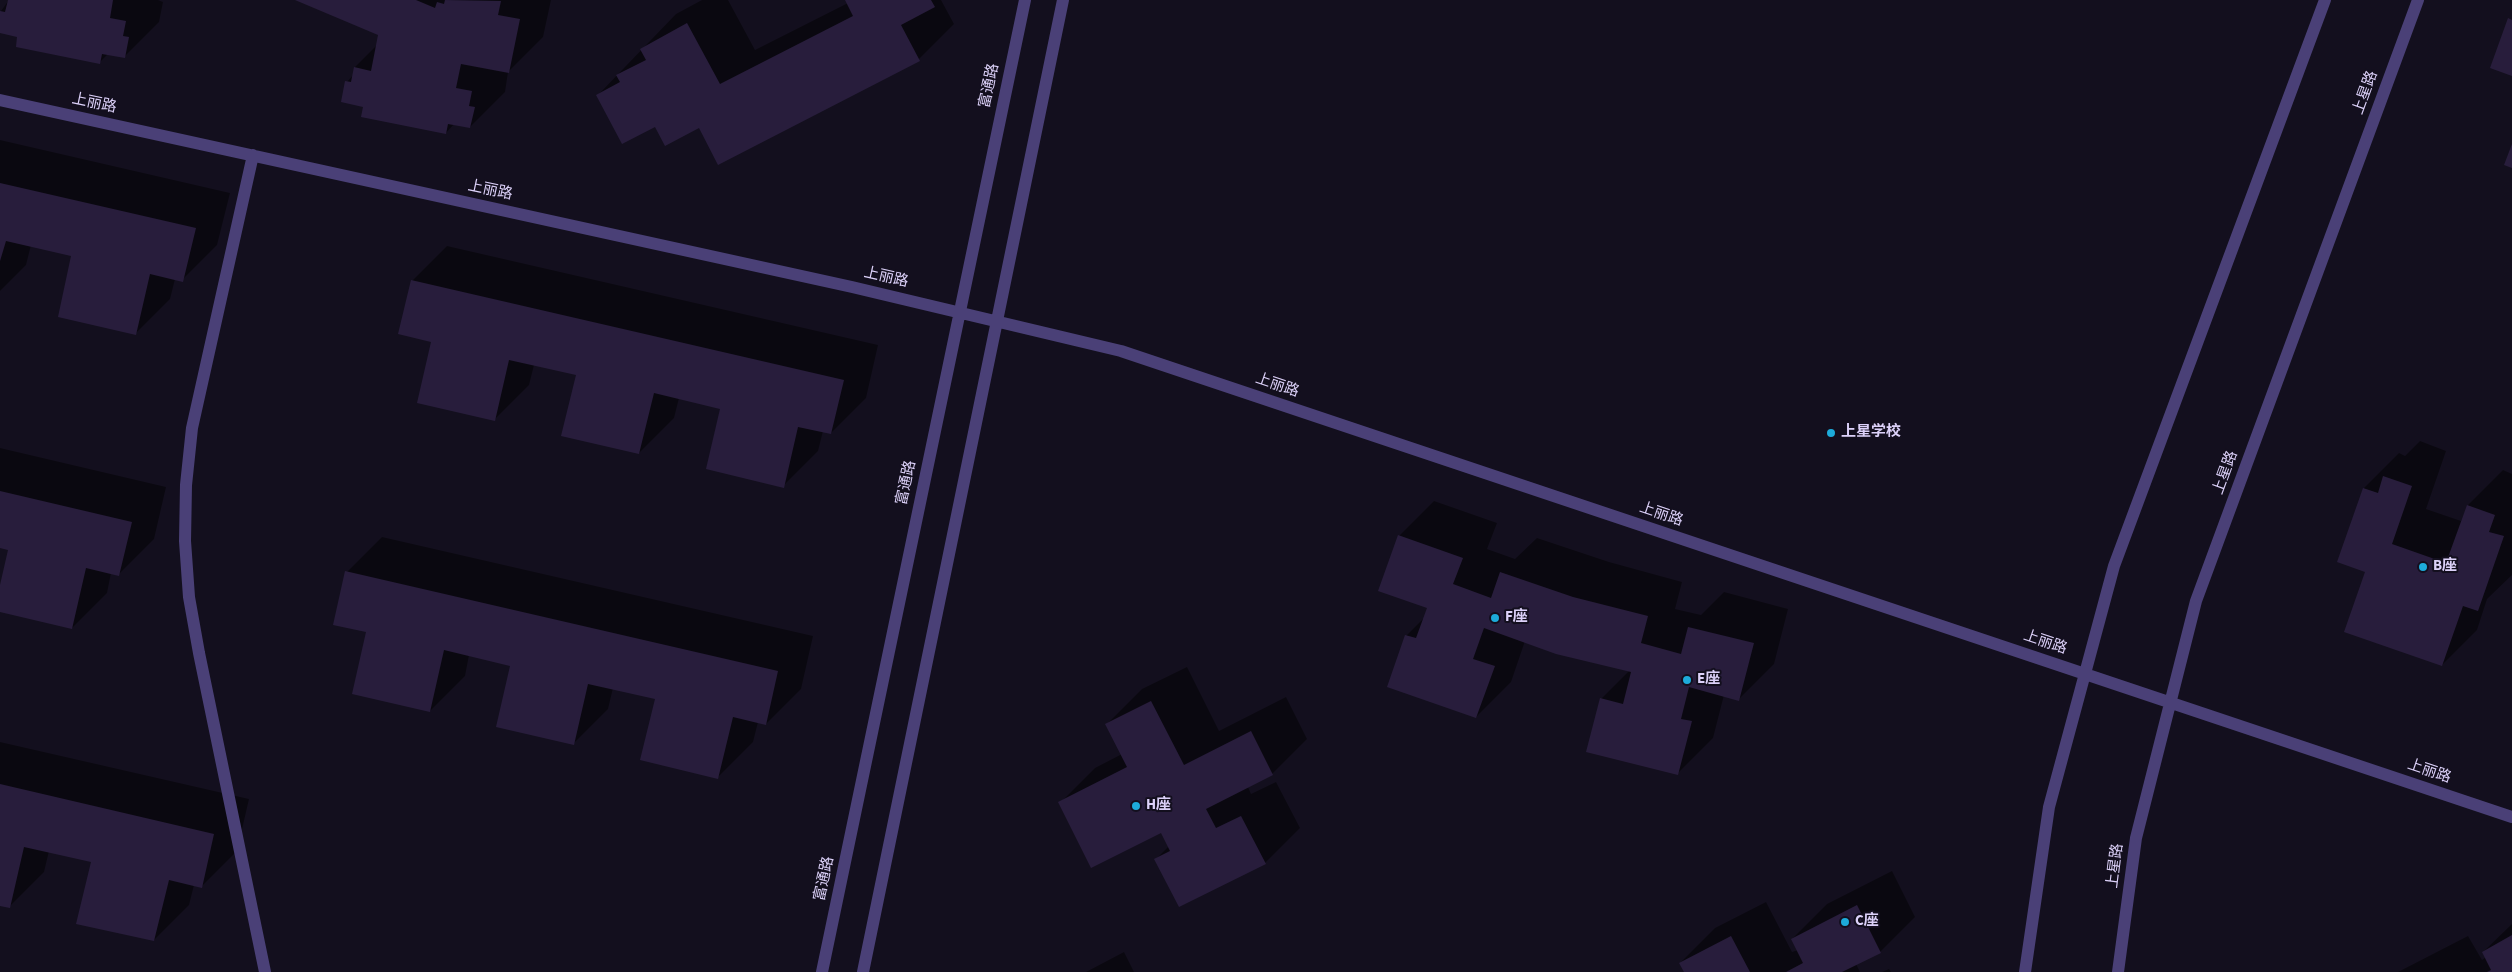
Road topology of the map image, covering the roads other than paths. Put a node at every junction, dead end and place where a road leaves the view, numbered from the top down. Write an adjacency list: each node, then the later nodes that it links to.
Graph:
1 (1025, 0): 7 (street, 富通路)
2 (1063, 0): 8 (street)
3 (2325, 0): 9 (street)
4 (2418, 0): 10 (street, 上星路)
5 (0, 100): 6 (street, 上丽路)
6 (253, 155): 7 (street, 上丽路); 12 (street)
7 (960, 312): 8 (street, 上丽路); 13 (street, 富通路)
8 (997, 321): 9 (street, 上丽路); 14 (street)
9 (2085, 674): 10 (street, 上丽路); 15 (street)
10 (2170, 702): 11 (street, 上丽路); 16 (street, 上星路)
11 (2512, 817)
12 (265, 972)
13 (822, 972)
14 (864, 972)
15 (2025, 972)
16 (2118, 972)

